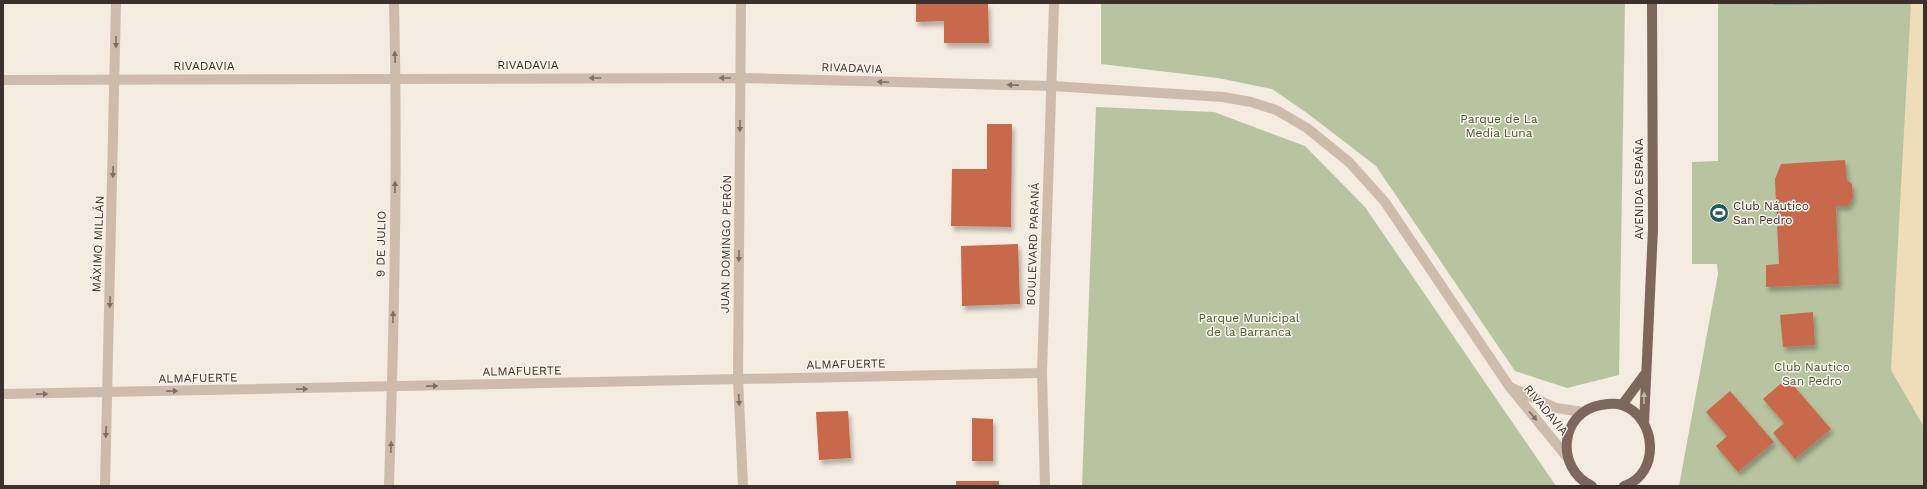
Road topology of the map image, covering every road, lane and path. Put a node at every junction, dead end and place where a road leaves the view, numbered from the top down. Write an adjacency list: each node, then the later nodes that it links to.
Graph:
1 (116, 3): 7 (street, MÁXIMO MILLÁN, one-way to 7)
2 (394, 3): 8 (street, 9 DE JULIO, one-way to 2)
3 (741, 3): 6 (street, JUAN DOMINGO PERÓN)
4 (1054, 3): 10 (street, BOULEVARD PARANÁ)
5 (1652, 3): 12 (main road, AVENIDA ESPAÑA)
6 (741, 78): 8 (street, RIVADAVIA, one-way to 8); 10 (street, RIVADAVIA, one-way to 6); 13 (street, JUAN DOMINGO PERÓN, one-way to 13)
7 (116, 79): 8 (street, RIVADAVIA); 9 (street, RIVADAVIA); 16 (street, MÁXIMO MILLÁN, one-way to 16)
8 (396, 79): 15 (street, 9 DE JULIO, one-way to 8)
9 (3, 80)
10 (1052, 86): 11 (street, BOULEVARD PARANÁ); 14 (street, RIVADAVIA)
11 (1042, 372): 13 (street, ALMAFUERTE); 26 (street, BOULEVARD PARANÁ)
12 (1645, 374): 18 (main road); 20 (main road, AVENIDA ESPAÑA, one-way to 12)
13 (738, 379): 15 (street, ALMAFUERTE, one-way to 13); 25 (street, JUAN DOMINGO PERÓN, one-way to 25)
14 (1509, 386): 19 (street, RIVADAVIA); 21 (street, RIVADAVIA, one-way to 21)
15 (392, 387): 16 (street, ALMAFUERTE, one-way to 15); 24 (street, 9 DE JULIO, one-way to 15)
16 (107, 393): 17 (street, ALMAFUERTE, one-way to 16); 23 (street, MÁXIMO MILLÁN, one-way to 23)
17 (3, 394)
18 (1622, 405): 19 (main road); 20 (main road, AVENIDA ESPAÑA)
19 (1583, 412): 21 (main road)
20 (1644, 423): 22 (main road, AVENIDA ESPAÑA)
21 (1567, 457): 27 (main road)
22 (1628, 485)
23 (104, 486)
24 (389, 486)
25 (743, 486)
26 (1044, 486)
27 (1591, 486)

